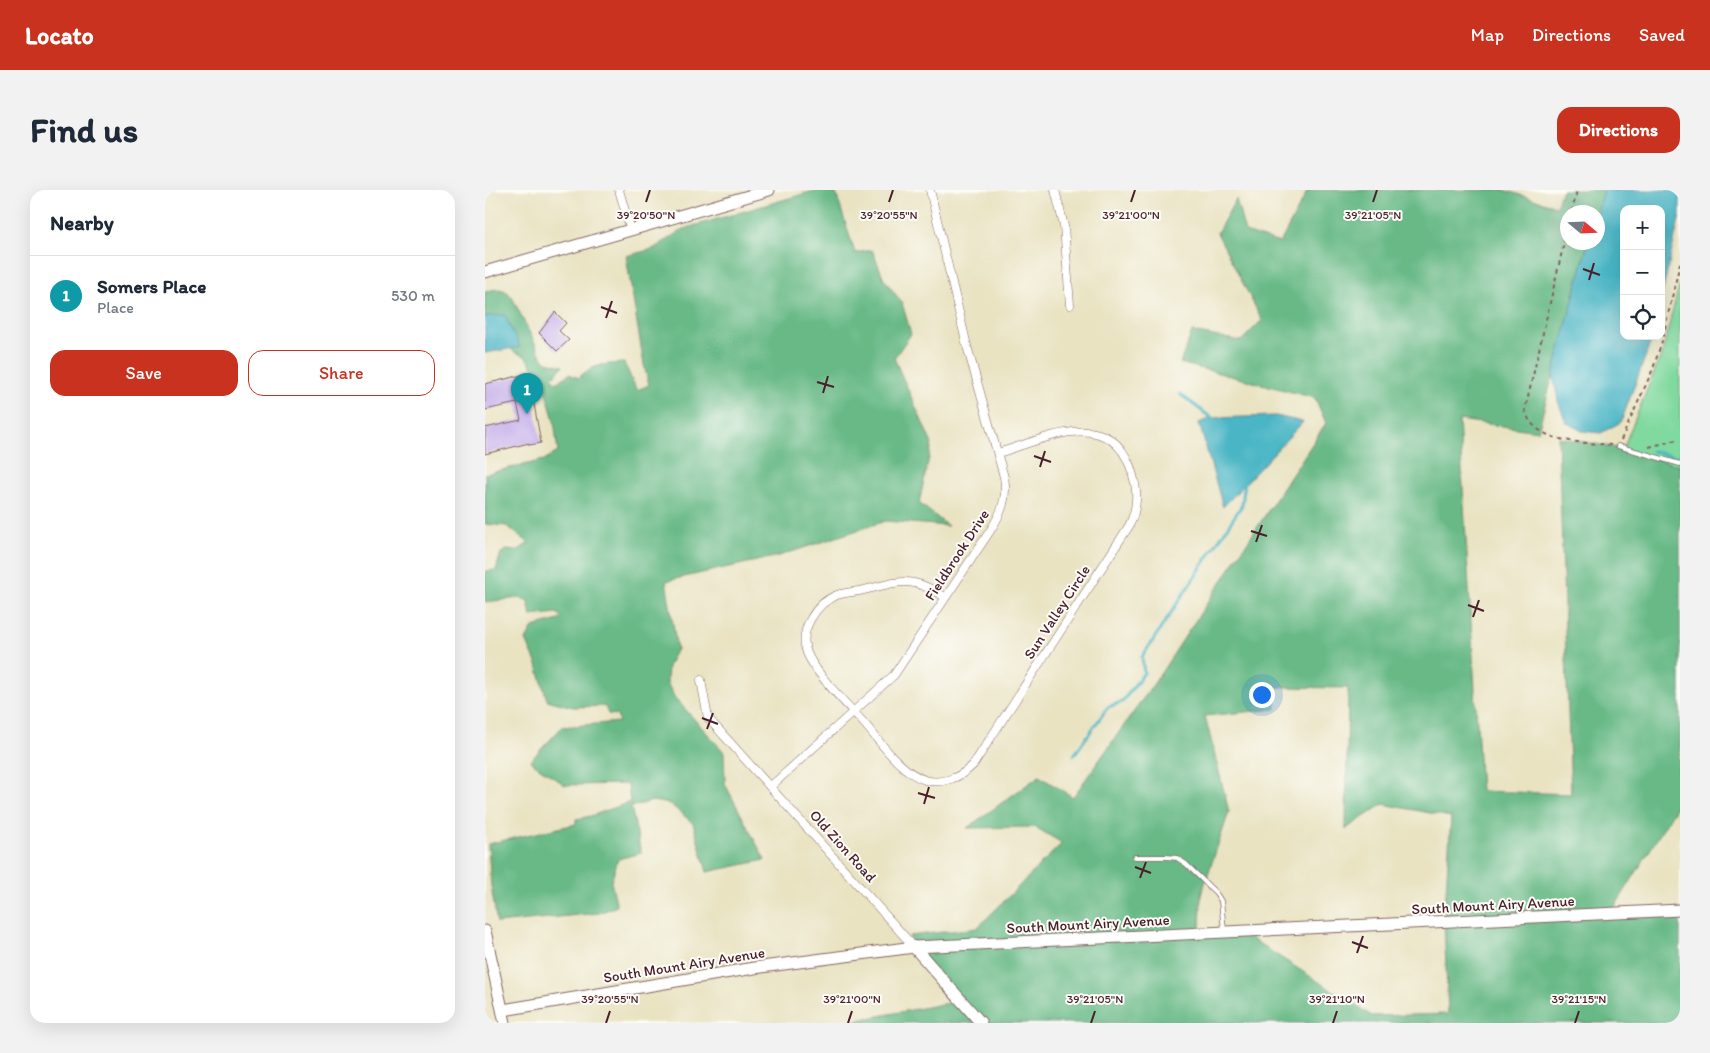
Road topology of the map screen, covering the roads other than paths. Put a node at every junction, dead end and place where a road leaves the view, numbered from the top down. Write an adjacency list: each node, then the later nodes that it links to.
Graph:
1 (619, 190): 5 (street)
2 (769, 190): 5 (street)
3 (930, 190): 9 (street, Fieldbrook Drive)
4 (1055, 190): 7 (street)
5 (631, 231): 6 (street)
6 (485, 272)
7 (1070, 305)
8 (1618, 446): 10 (lane)
9 (998, 454): 11 (street, Fieldbrook Drive); 13 (street, Sun Valley Circle)
10 (1680, 464)
11 (945, 597): 13 (street, Fieldbrook Drive); 13 (street, Sun Valley Circle)
12 (701, 680): 14 (street, Old Zion Road)
13 (855, 712): 14 (street, Fieldbrook Drive)
14 (770, 787): 19 (street, Old Zion Road)
15 (1135, 857): 18 (lane)
16 (1680, 910): 18 (street, South Mount Airy Avenue)
17 (485, 931): 20 (street)
18 (1225, 933): 19 (street, South Mount Airy Avenue)
19 (914, 948): 20 (street, South Mount Airy Avenue); 22 (street, Old Zion Road)
20 (503, 1010): 21 (street)
21 (505, 1023)
22 (981, 1023)

